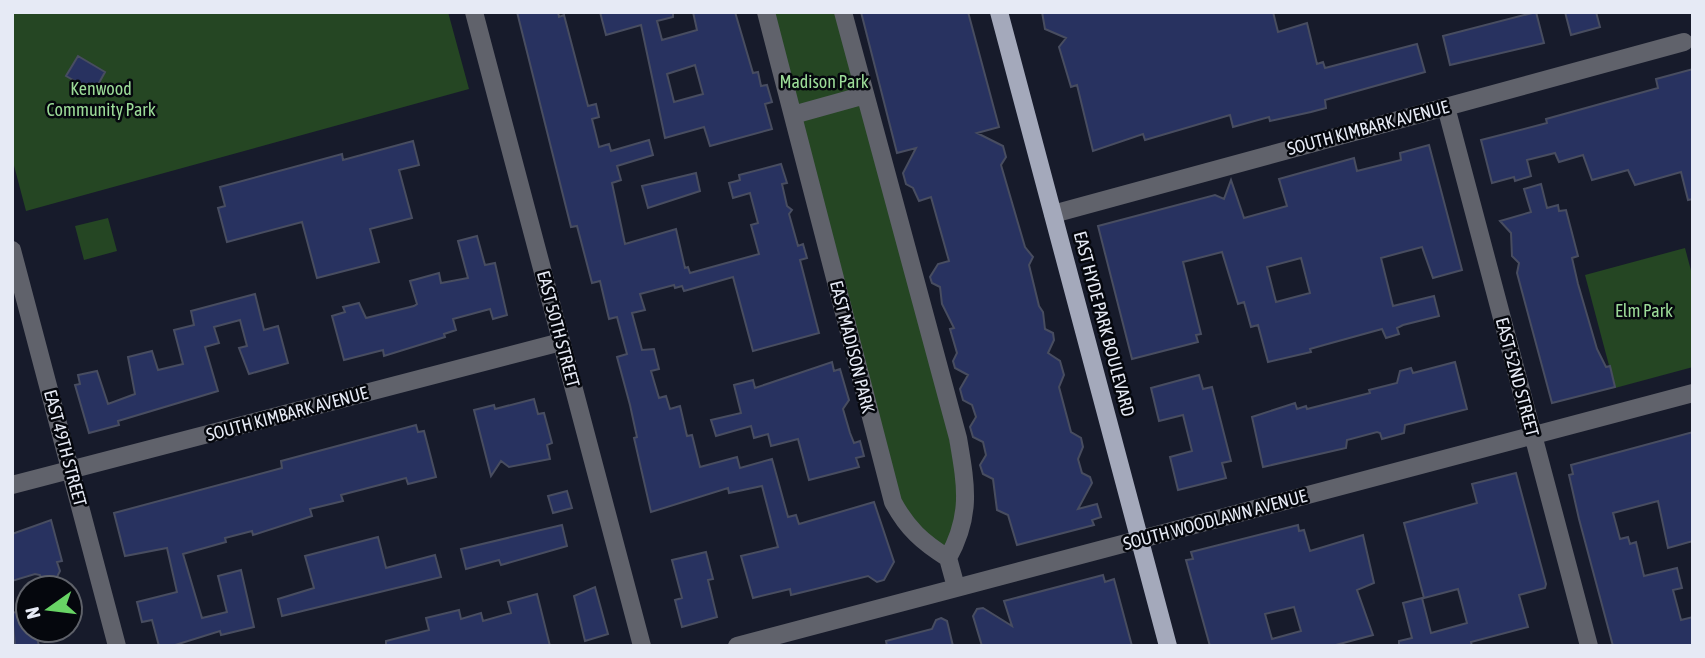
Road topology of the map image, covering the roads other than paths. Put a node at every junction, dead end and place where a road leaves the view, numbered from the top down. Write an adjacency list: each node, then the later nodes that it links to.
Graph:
1 (474, 12): 11 (street, EAST 50TH STREET)
2 (765, 12): 8 (street, EAST MADISON PARK)
3 (844, 12): 6 (street)
4 (999, 12): 9 (main road, EAST HYDE PARK BOULEVARD)
5 (1684, 42): 7 (street, SOUTH KIMBARK AVENUE)
6 (866, 95): 8 (street); 17 (street)
7 (1446, 107): 9 (street, SOUTH KIMBARK AVENUE); 13 (street, EAST 52ND STREET)
8 (793, 115): 17 (street, EAST MADISON PARK)
9 (1053, 214): 16 (main road, EAST HYDE PARK BOULEVARD)
10 (12, 250): 14 (street, EAST 49TH STREET)
11 (561, 342): 14 (street, SOUTH KIMBARK AVENUE); 20 (street, EAST 50TH STREET)
12 (1693, 393): 13 (street, SOUTH WOODLAWN AVENUE)
13 (1533, 436): 16 (street, SOUTH WOODLAWN AVENUE); 23 (street, EAST 52ND STREET)
14 (71, 470): 15 (street, SOUTH KIMBARK AVENUE); 19 (street, EAST 49TH STREET)
15 (12, 485)
16 (1140, 540): 18 (street, SOUTH WOODLAWN AVENUE); 22 (main road, EAST HYDE PARK BOULEVARD)
17 (948, 558): 18 (street)
18 (956, 587): 21 (street, SOUTH WOODLAWN AVENUE)
19 (117, 646)
20 (642, 646)
21 (737, 646)
22 (1168, 646)
23 (1588, 646)

